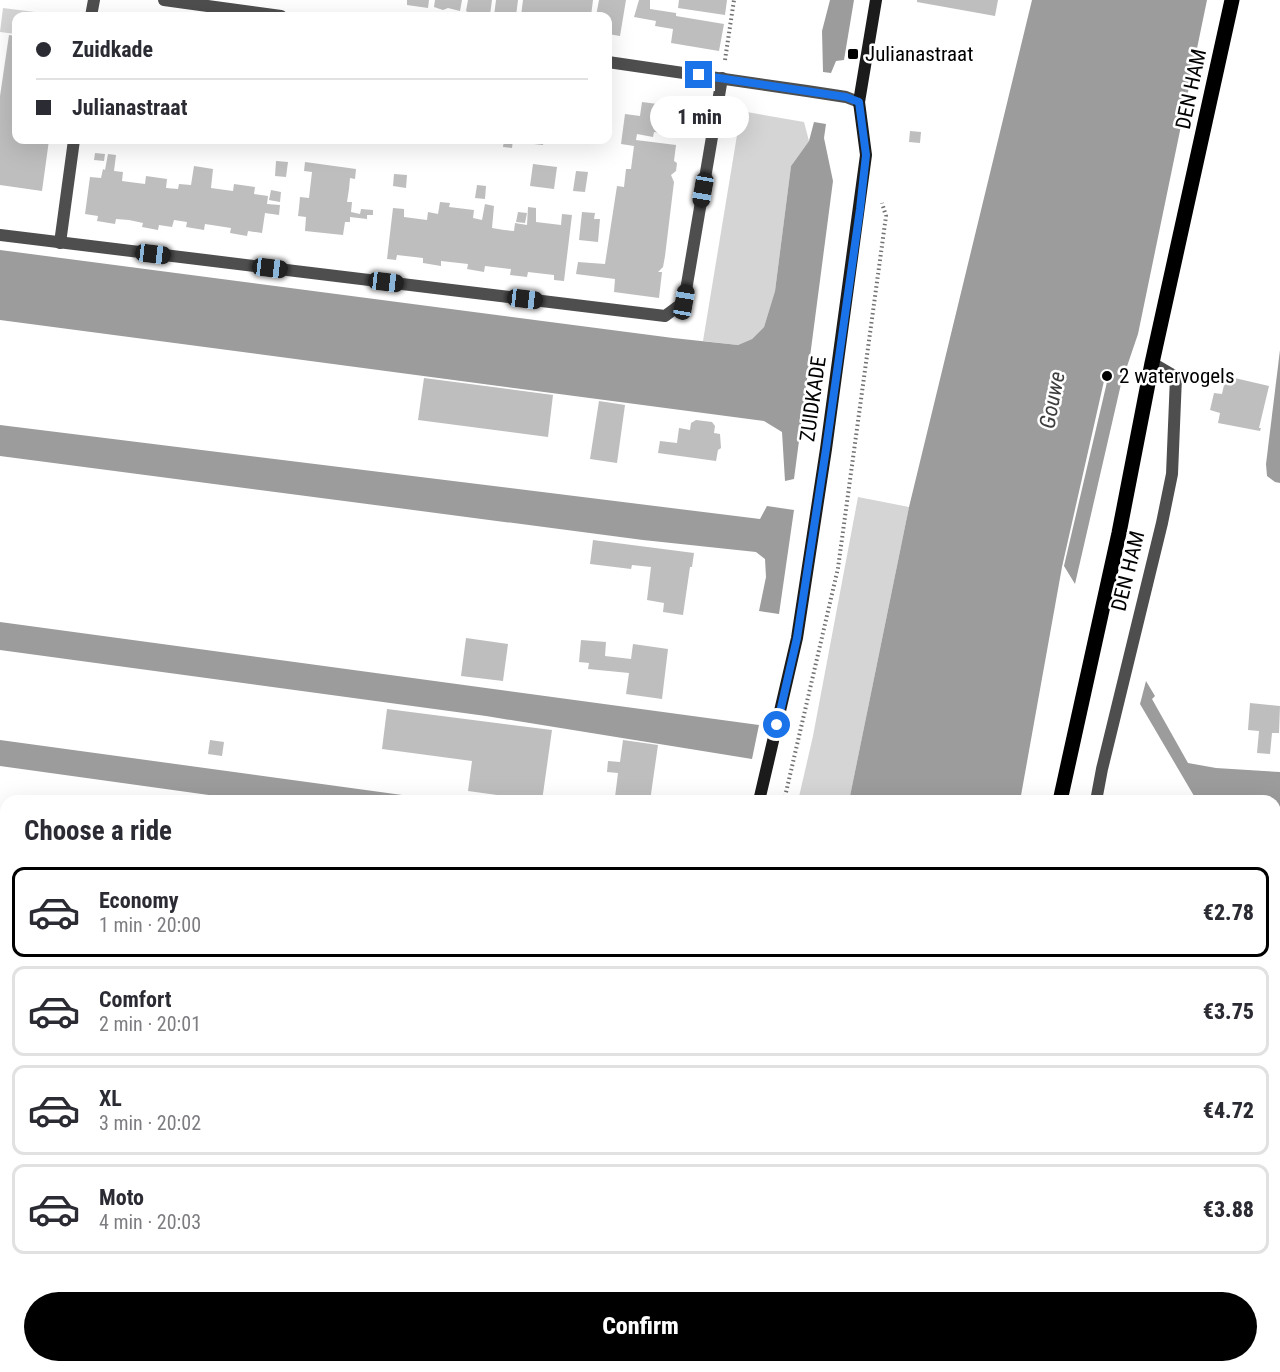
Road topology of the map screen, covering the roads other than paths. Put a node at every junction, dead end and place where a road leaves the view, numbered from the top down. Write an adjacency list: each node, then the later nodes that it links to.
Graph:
1 (164, 0): 4 (street)
2 (876, 0): 7 (street, ZUIDKADE)
3 (1232, 0): 11 (main road, DEN HAM)
4 (252, 12)
5 (612, 63): 6 (street)
6 (722, 78): 7 (street); 10 (street)
7 (859, 102): 12 (street, ZUIDKADE)
8 (73, 144): 10 (street)
9 (0, 235): 10 (street)
10 (60, 243)
11 (1152, 363): 13 (main road, DEN HAM); 14 (street, DEN HAM)
12 (760, 795)
13 (1061, 795)
14 (1097, 795)

